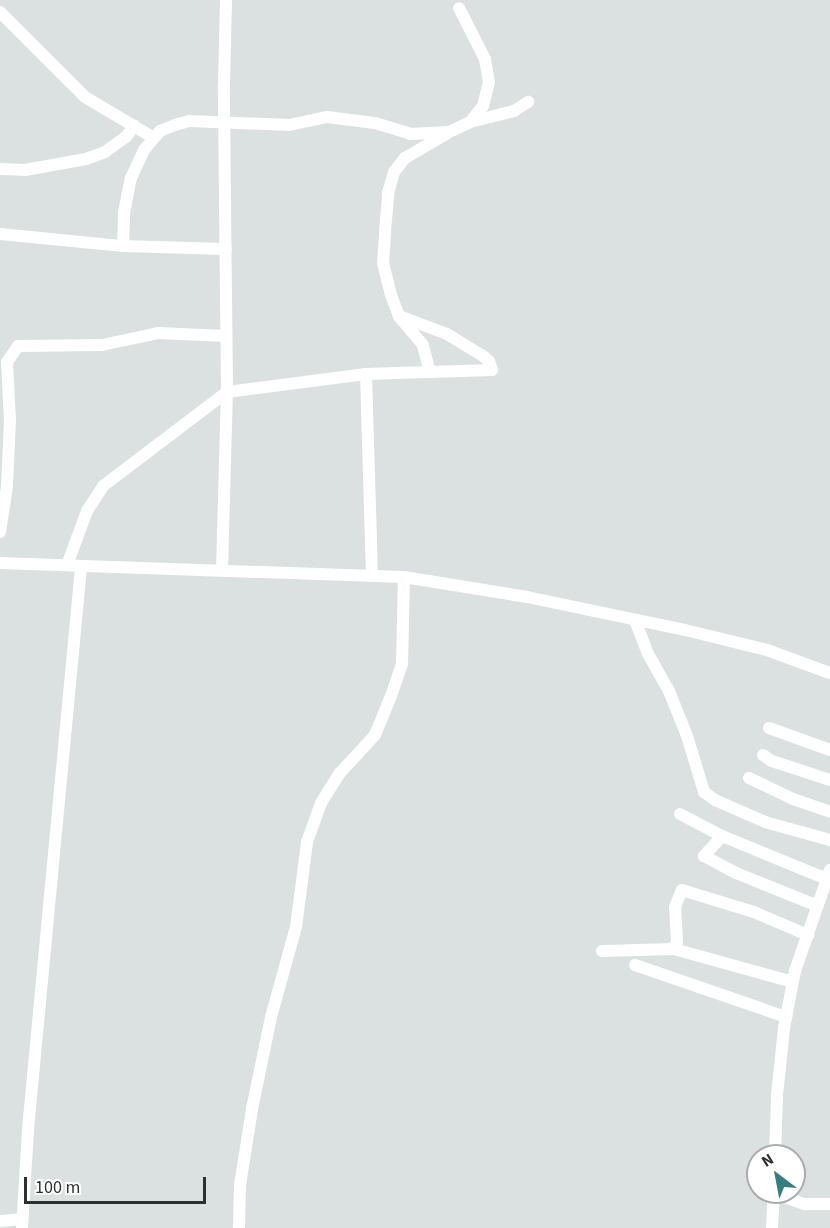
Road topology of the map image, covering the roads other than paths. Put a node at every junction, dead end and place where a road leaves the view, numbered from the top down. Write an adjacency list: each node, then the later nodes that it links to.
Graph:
1 (226, 0): 6 (street)
2 (459, 8): 5 (street)
3 (0, 12): 7 (street)
4 (528, 102): 5 (street)
5 (470, 122): 8 (street)
6 (224, 123): 8 (street); 9 (street); 13 (street)
7 (134, 126): 9 (street); 10 (street)
8 (449, 132): 14 (street)
9 (154, 138): 12 (street)
10 (0, 169)
11 (0, 234): 12 (street)
12 (123, 246): 13 (street)
13 (226, 249): 15 (street)
14 (399, 316): 16 (street); 16 (street)
15 (226, 336): 18 (street); 19 (street)
16 (430, 372): 17 (street)
17 (366, 374): 18 (street); 24 (street)
18 (227, 392): 21 (street); 23 (street)
19 (0, 532)
20 (0, 563): 21 (street)
21 (68, 566): 22 (street)
22 (81, 567): 23 (street); 50 (street)
23 (222, 569): 24 (street)
24 (372, 576): 25 (street)
25 (404, 577): 26 (street); 51 (street)
26 (635, 620): 27 (street); 36 (street)
27 (830, 674)
28 (769, 728): 29 (street)
29 (830, 750)
30 (763, 755): 32 (street)
31 (749, 778): 33 (street)
32 (830, 780)
33 (830, 812)
34 (680, 814): 35 (street)
35 (722, 836): 37 (street); 38 (street)
36 (830, 840)
37 (829, 874): 38 (street)
38 (818, 906): 39 (street)
39 (808, 935): 40 (street); 43 (street)
40 (674, 950): 41 (street); 43 (street)
41 (602, 951)
42 (635, 965): 44 (street)
43 (793, 982): 44 (street)
44 (786, 1017): 45 (street)
45 (775, 1144)
46 (773, 1204): 52 (street)
47 (806, 1204): 48 (street)
48 (830, 1204)
49 (0, 1221): 50 (street)
50 (22, 1224)
51 (239, 1228)
52 (772, 1228)

